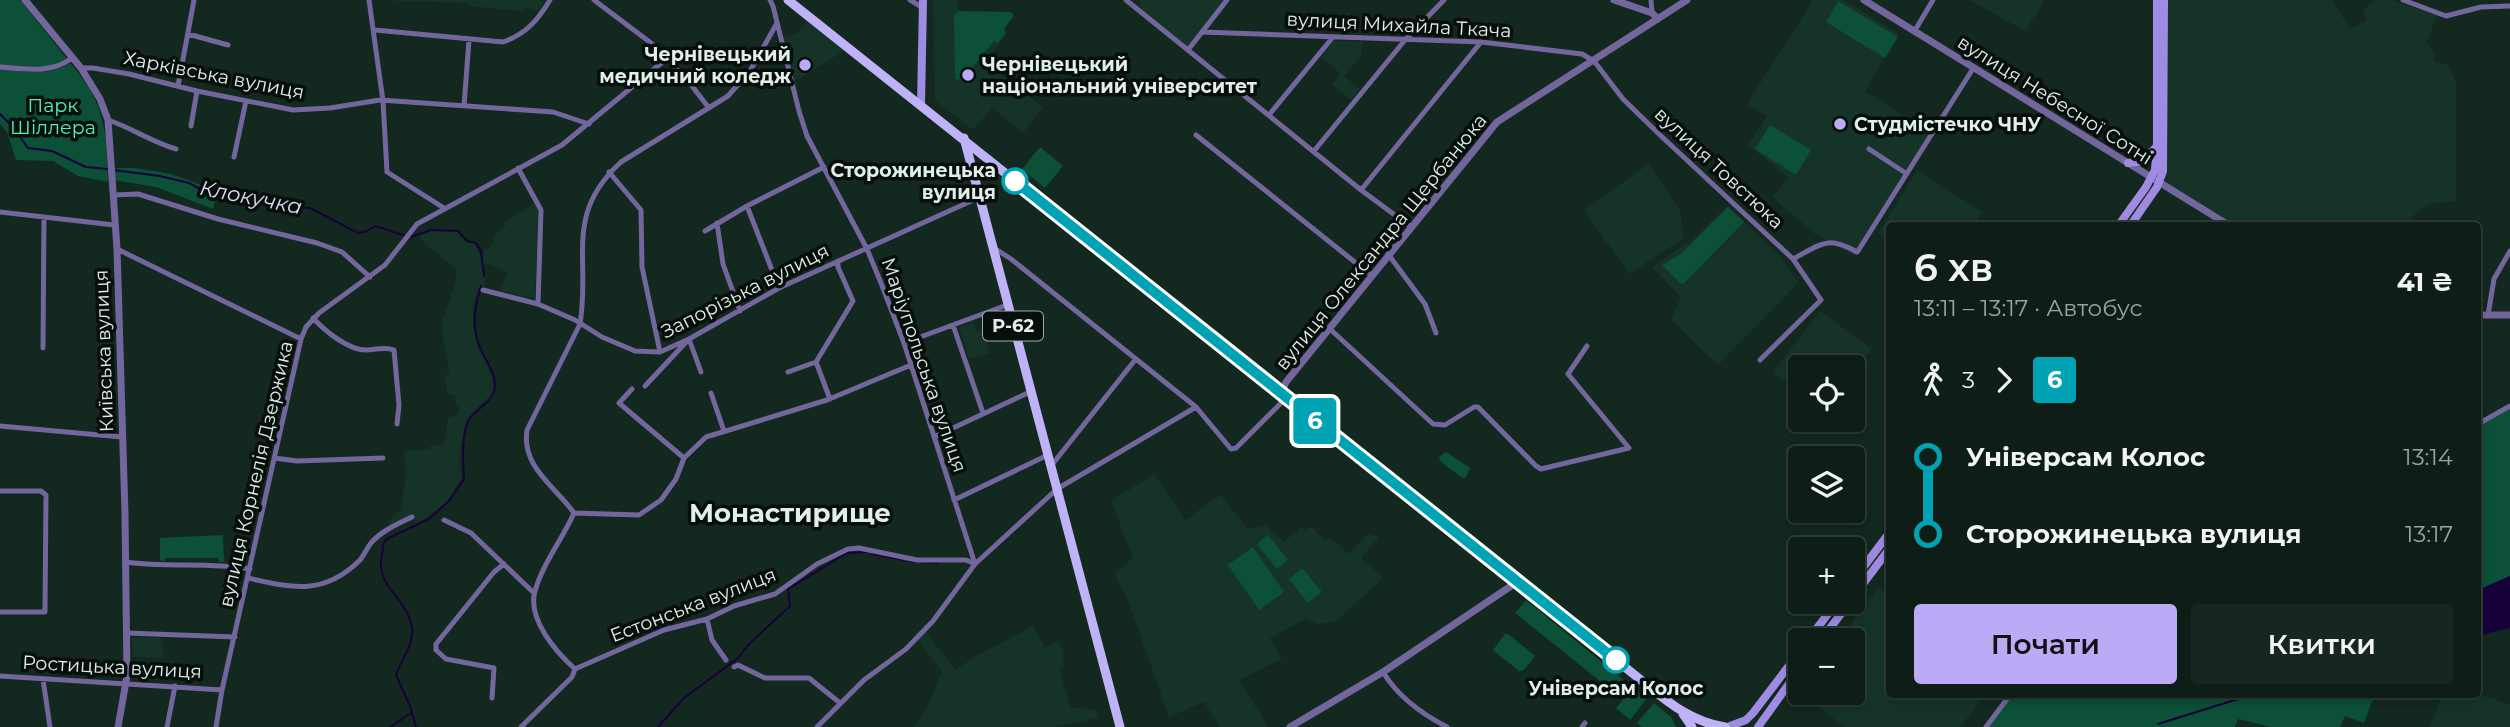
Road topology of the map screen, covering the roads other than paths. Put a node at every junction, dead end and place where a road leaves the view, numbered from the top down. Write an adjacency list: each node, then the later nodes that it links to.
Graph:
1 (25, 0): 35 (street, Київська вулиця)
2 (194, 0): 28 (street)
3 (369, 0): 25 (street)
4 (550, 0): 30 (street)
5 (594, 0): 19 (street)
6 (788, 0): 45 (main road)
7 (910, 0): 21 (street)
8 (1126, 0): 34 (street)
9 (1227, 0): 26 (street)
10 (1444, 0): 31 (street)
11 (1614, 0): 23 (street)
12 (1651, 0): 23 (street)
13 (1688, 0): 23 (street, вулиця Олександра Щербанюка)
14 (1864, 0): 27 (street, вулиця Небесної Сотні)
15 (1933, 0): 27 (street)
16 (2157, 0): 54 (main road)
17 (2164, 0): 65 (main road)
18 (2403, 0): 22 (street)
19 (602, 2): 36 (street)
20 (774, 2): 24 (street, Маріупольська вулиця)
21 (923, 4): 45 (main road)
22 (2510, 6)
23 (1655, 16): 37 (street, вулиця Олександра Щербанюка)
24 (777, 23): 47 (street); 60 (street, Маріупольська вулиця)
25 (375, 30): 30 (street); 44 (street)
26 (1202, 32): 29 (street, вулиця Михайла Ткача); 34 (street)
27 (1914, 32): 40 (street, вулиця Небесної Сотні)
28 (188, 34): 33 (street); 41 (street)
29 (1333, 37): 31 (street, вулиця Михайла Ткача); 48 (street)
30 (469, 40): 46 (street)
31 (1405, 40): 32 (street, вулиця Михайла Ткача); 57 (street)
32 (1481, 42): 37 (street, вулиця Михайла Ткача); 66 (street)
33 (228, 45)
34 (1188, 50): 48 (street)
35 (72, 58): 38 (street); 39 (street, Київська вулиця)
36 (666, 59): 47 (street); 50 (street)
37 (1594, 61): 78 (street, вулиця Олександра Щербанюка); 85 (street, вулиця Товстюка)
38 (0, 67)
39 (81, 68): 41 (street, Харківська вулиця); 49 (street, Київська вулиця)
40 (1974, 68): 59 (street, вулиця Небесної Сотні); 63 (street)
41 (178, 86): 42 (street, Харківська вулиця)
42 (197, 91): 43 (street, Харківська вулиця); 51 (street)
43 (246, 101): 44 (street, Харківська вулиця); 58 (street)
44 (383, 101): 46 (street, Харківська вулиця); 70 (street)
45 (921, 105): 53 (main road)
46 (464, 106): 50 (street, Харківська вулиця)
47 (709, 108): 62 (street)
48 (1269, 115): 57 (street)
49 (108, 120): 55 (street); 67 (street, Київська вулиця)
50 (589, 124): 61 (street)
51 (191, 126)
52 (1196, 135): 87 (street)
53 (964, 138): 68 (main road, Р-62); 118 (main road)
54 (2157, 142): 59 (main road); 64 (main road)
55 (176, 149)
56 (1868, 149): 63 (street)
57 (1314, 151): 66 (street)
58 (234, 157)
59 (2128, 163): 64 (street, вулиця Небесної Сотні)
60 (824, 167): 69 (street); 82 (street, Маріупольська вулиця)
61 (518, 168): 70 (street); 91 (street)
62 (610, 172): 98 (street); 107 (street)
63 (1907, 174): 85 (street)
64 (2151, 177): 65 (street, вулиця Небесної Сотні); 73 (main road)
65 (2160, 183): 74 (main road); 75 (street, вулиця Небесної Сотні)
66 (1362, 190): 78 (street)
67 (114, 195): 77 (street, Київська вулиця); 88 (street)
68 (980, 197): 80 (main road, Р-62); 82 (street, Запорізька вулиця)
69 (747, 206): 76 (street); 89 (street)
70 (444, 208): 88 (street, вулиця Корнелія Дзержика)
71 (0, 212): 72 (street)
72 (44, 217): 77 (street); 106 (street)
73 (2121, 222)
74 (2133, 222)
75 (2223, 222)
76 (717, 223): 79 (street); 93 (street)
77 (114, 225): 81 (street, Київська вулиця)
78 (1411, 227): 84 (street, вулиця Олександра Щербанюка)
79 (705, 231)
80 (994, 248): 92 (main road, Р-62); 108 (street)
81 (117, 249): 102 (street); 127 (street, Київська вулиця)
82 (867, 249): 86 (street, Запорізька вулиця); 104 (street, Маріупольська вулиця)
83 (2510, 251): 95 (street)
84 (1388, 254): 87 (street, вулиця Олександра Щербанюка); 101 (street)
85 (1793, 259): 109 (street, вулиця Товстюка)
86 (838, 261): 89 (street, Запорізька вулиця); 110 (street)
87 (1371, 275): 100 (street, вулиця Олександра Щербанюка)
88 (370, 277): 97 (street, вулиця Корнелія Дзержика)
89 (779, 288): 93 (street, Запорізька вулиця)
90 (483, 290): 91 (street, Запорізька вулиця)
91 (538, 304): 98 (street, Запорізька вулиця)
92 (1007, 304): 99 (street); 116 (main road, Р-62)
93 (740, 311): 103 (street, Запорізька вулиця)
94 (2481, 315): 95 (street)
95 (2488, 315): 96 (street)
96 (2510, 315)
97 (313, 318): 102 (street, вулиця Корнелія Дзержика); 124 (street)
98 (579, 324): 107 (street, Запорізька вулиця); 137 (street)
99 (953, 325): 104 (street); 122 (street)
100 (1330, 329): 105 (street); 118 (street, вулиця Олександра Щербанюка)
101 (1436, 332)
102 (301, 339): 130 (street, вулиця Корнелія Дзержика)
103 (689, 339): 107 (street, Запорізька вулиця); 112 (street); 114 (street)
104 (904, 342): 111 (street, Маріупольська вулиця)
105 (1587, 346)
106 (43, 348)
107 (660, 352)
108 (1135, 360): 121 (street); 133 (street)
109 (1760, 360)
110 (816, 362): 113 (street); 119 (street)
111 (911, 365): 119 (street); 128 (street, Маріупольська вулиця)
112 (701, 372)
113 (788, 372)
114 (645, 386)
115 (632, 389): 132 (street)
116 (1032, 391): 122 (street); 129 (main road, Р-62)
117 (710, 393): 126 (street)
118 (1280, 394): 121 (street); 149 (main road)
119 (830, 399): 126 (street)
120 (2510, 406): 123 (street)
121 (1196, 407): 134 (street)
122 (983, 413): 128 (street)
123 (2481, 422)
124 (397, 424)
125 (0, 426): 127 (street)
126 (724, 432): 132 (street)
127 (122, 437): 142 (street, Київська вулиця)
128 (934, 437): 136 (street, Маріупольська вулиця)
129 (1048, 455): 133 (main road, Р-62); 136 (street)
130 (274, 458): 131 (street); 146 (street, вулиця Корнелія Дзержика)
131 (383, 458)
132 (684, 458): 137 (street)
133 (1051, 466): 134 (main road, Р-62)
134 (1057, 489): 144 (street); 180 (main road, Р-62)
135 (0, 491): 151 (street)
136 (954, 500): 144 (street, Маріупольська вулиця)
137 (574, 513): 150 (street)
138 (412, 517): 147 (street)
139 (444, 520): 143 (street)
140 (1886, 537): 145 (main road)
141 (1886, 553): 148 (main road)
142 (126, 562): 146 (street); 157 (street, Київська вулиця)
143 (504, 564): 150 (street); 170 (street)
144 (975, 564): 154 (street, Естонська вулиця); 172 (street)
145 (1865, 564)
146 (250, 569): 147 (street, вулиця Корнелія Дзержика)
147 (248, 578): 158 (street, вулиця Корнелія Дзержика)
148 (1865, 581)
149 (1517, 582): 163 (street); 173 (main road)
150 (534, 593): 162 (street)
151 (0, 612)
152 (1828, 614): 155 (main road)
153 (1841, 614): 156 (main road)
154 (707, 620): 159 (street); 162 (street, Естонська вулиця)
155 (1817, 628)
156 (1830, 628)
157 (126, 633): 158 (street); 166 (street, Київська вулиця)
158 (235, 637): 169 (street, вулиця Корнелія Дзержика)
159 (726, 660)
160 (734, 667): 172 (street)
161 (1788, 667): 184 (main road)
162 (575, 669): 178 (street, Естонська вулиця)
163 (1383, 672): 181 (street); 182 (street)
164 (0, 676): 165 (street, Ростицька вулиця)
165 (43, 679): 166 (street, Ростицька вулиця); 174 (street)
166 (126, 683): 168 (street, Ростицька вулиця); 175 (street, Київська вулиця)
167 (1788, 685): 185 (main road)
168 (175, 687): 169 (street, Ростицька вулиця); 176 (street)
169 (222, 690): 177 (street, вулиця Корнелія Дзержика)
170 (492, 698)
171 (2008, 698): 186 (street)
172 (840, 703): 179 (street)
173 (1679, 710): 183 (main road); 184 (main road)
174 (50, 727)
175 (118, 727)
176 (167, 727)
177 (216, 727)
178 (522, 727)
179 (817, 727)
180 (1120, 727)
181 (1290, 727)
182 (1447, 727)
183 (1692, 727)
184 (1729, 727)
185 (1758, 727)
186 (1986, 727)

